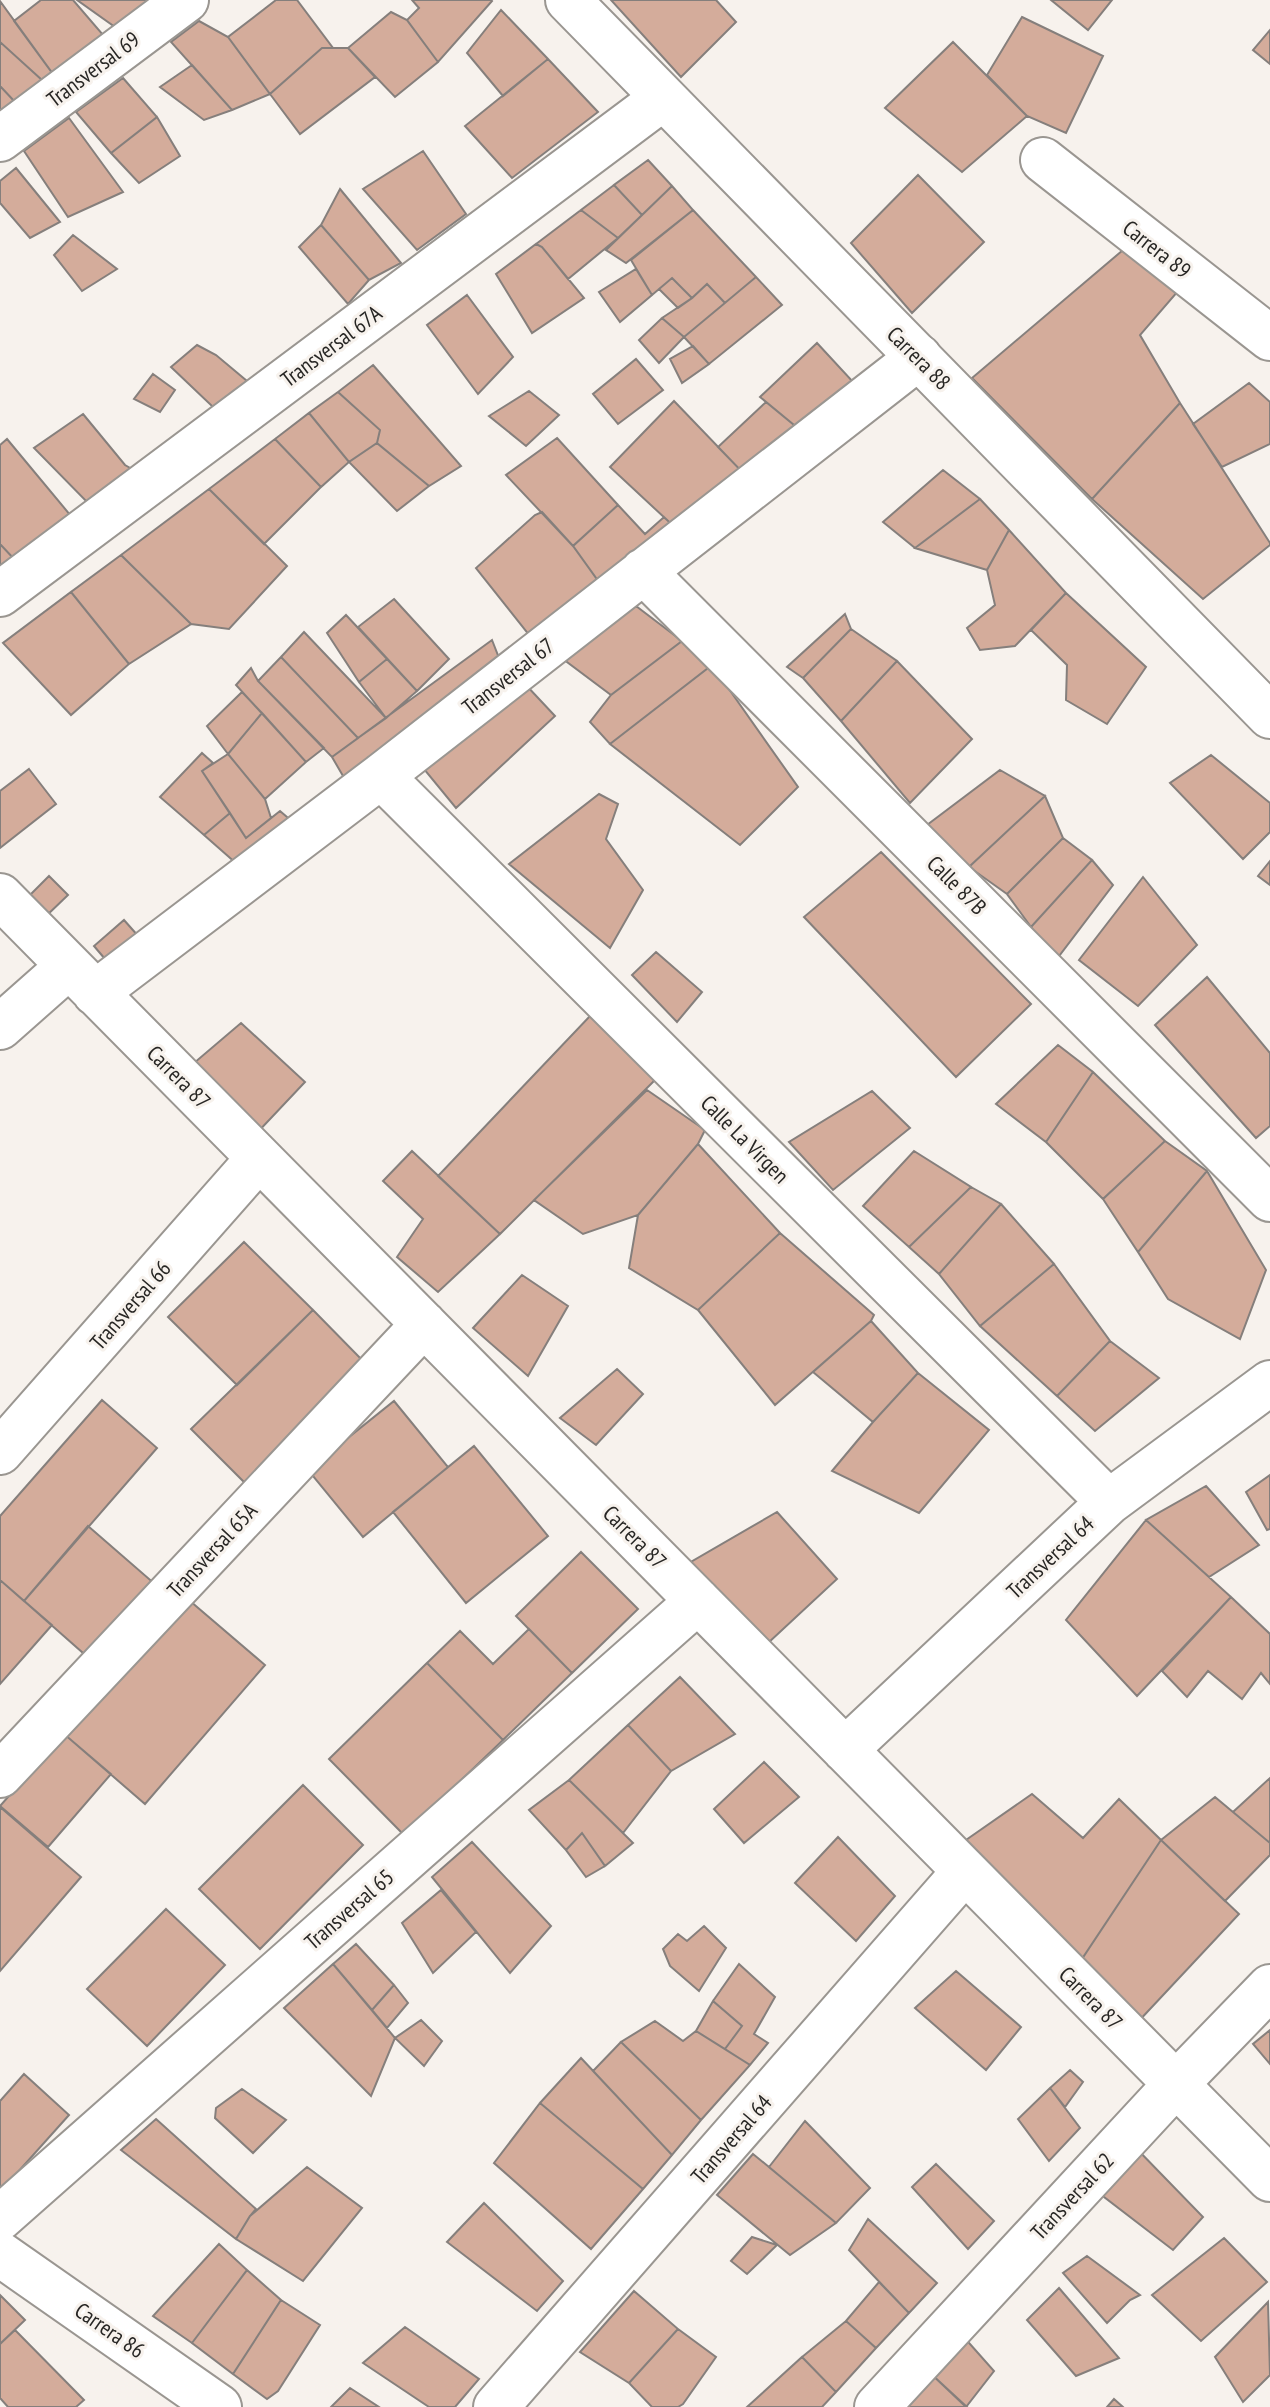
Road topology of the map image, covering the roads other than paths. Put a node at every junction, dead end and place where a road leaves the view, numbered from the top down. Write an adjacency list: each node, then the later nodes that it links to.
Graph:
1 (186, 0): 4 (street, Transversal 69)
2 (568, 0): 3 (street, Carrera 88)
3 (663, 98): 7 (street, Carrera 88); 9 (street, Transversal 67A)
4 (0, 139)
5 (1043, 160): 6 (street, Carrera 89)
6 (1270, 338)
7 (919, 357): 8 (street, Transversal 67); 10 (street, Carrera 88)
8 (643, 571): 11 (street, Transversal 67); 16 (street, Calle 87B)
9 (0, 594)
10 (1270, 716)
11 (381, 776): 13 (street, Transversal 67); 20 (street, Calle La Virgen)
12 (0, 896): 13 (street, Carrera 87)
13 (82, 980): 14 (street, Transversal 67); 15 (street, Carrera 87)
14 (0, 1027)
15 (259, 1158): 17 (street, Carrera 87); 19 (street, Transversal 66)
16 (1270, 1199)
17 (424, 1324): 21 (street, Carrera 87); 23 (street, Transversal 65A)
18 (1270, 1383): 20 (street, Transversal 64)
19 (0, 1452)
20 (1109, 1502): 22 (street, Transversal 64)
21 (698, 1601): 22 (street, Carrera 87); 28 (street, Transversal 65)
22 (845, 1750): 24 (street, Carrera 87)
23 (0, 1775)
24 (965, 1871): 26 (street, Carrera 87); 31 (street, Transversal 64)
25 (1270, 1987): 26 (street, Transversal 62)
26 (1176, 2084): 27 (street, Carrera 87); 32 (street, Transversal 62)
27 (1270, 2179)
28 (0, 2218)
29 (0, 2254): 30 (street, Carrera 86)
30 (219, 2407)
31 (496, 2407)
32 (877, 2407)

